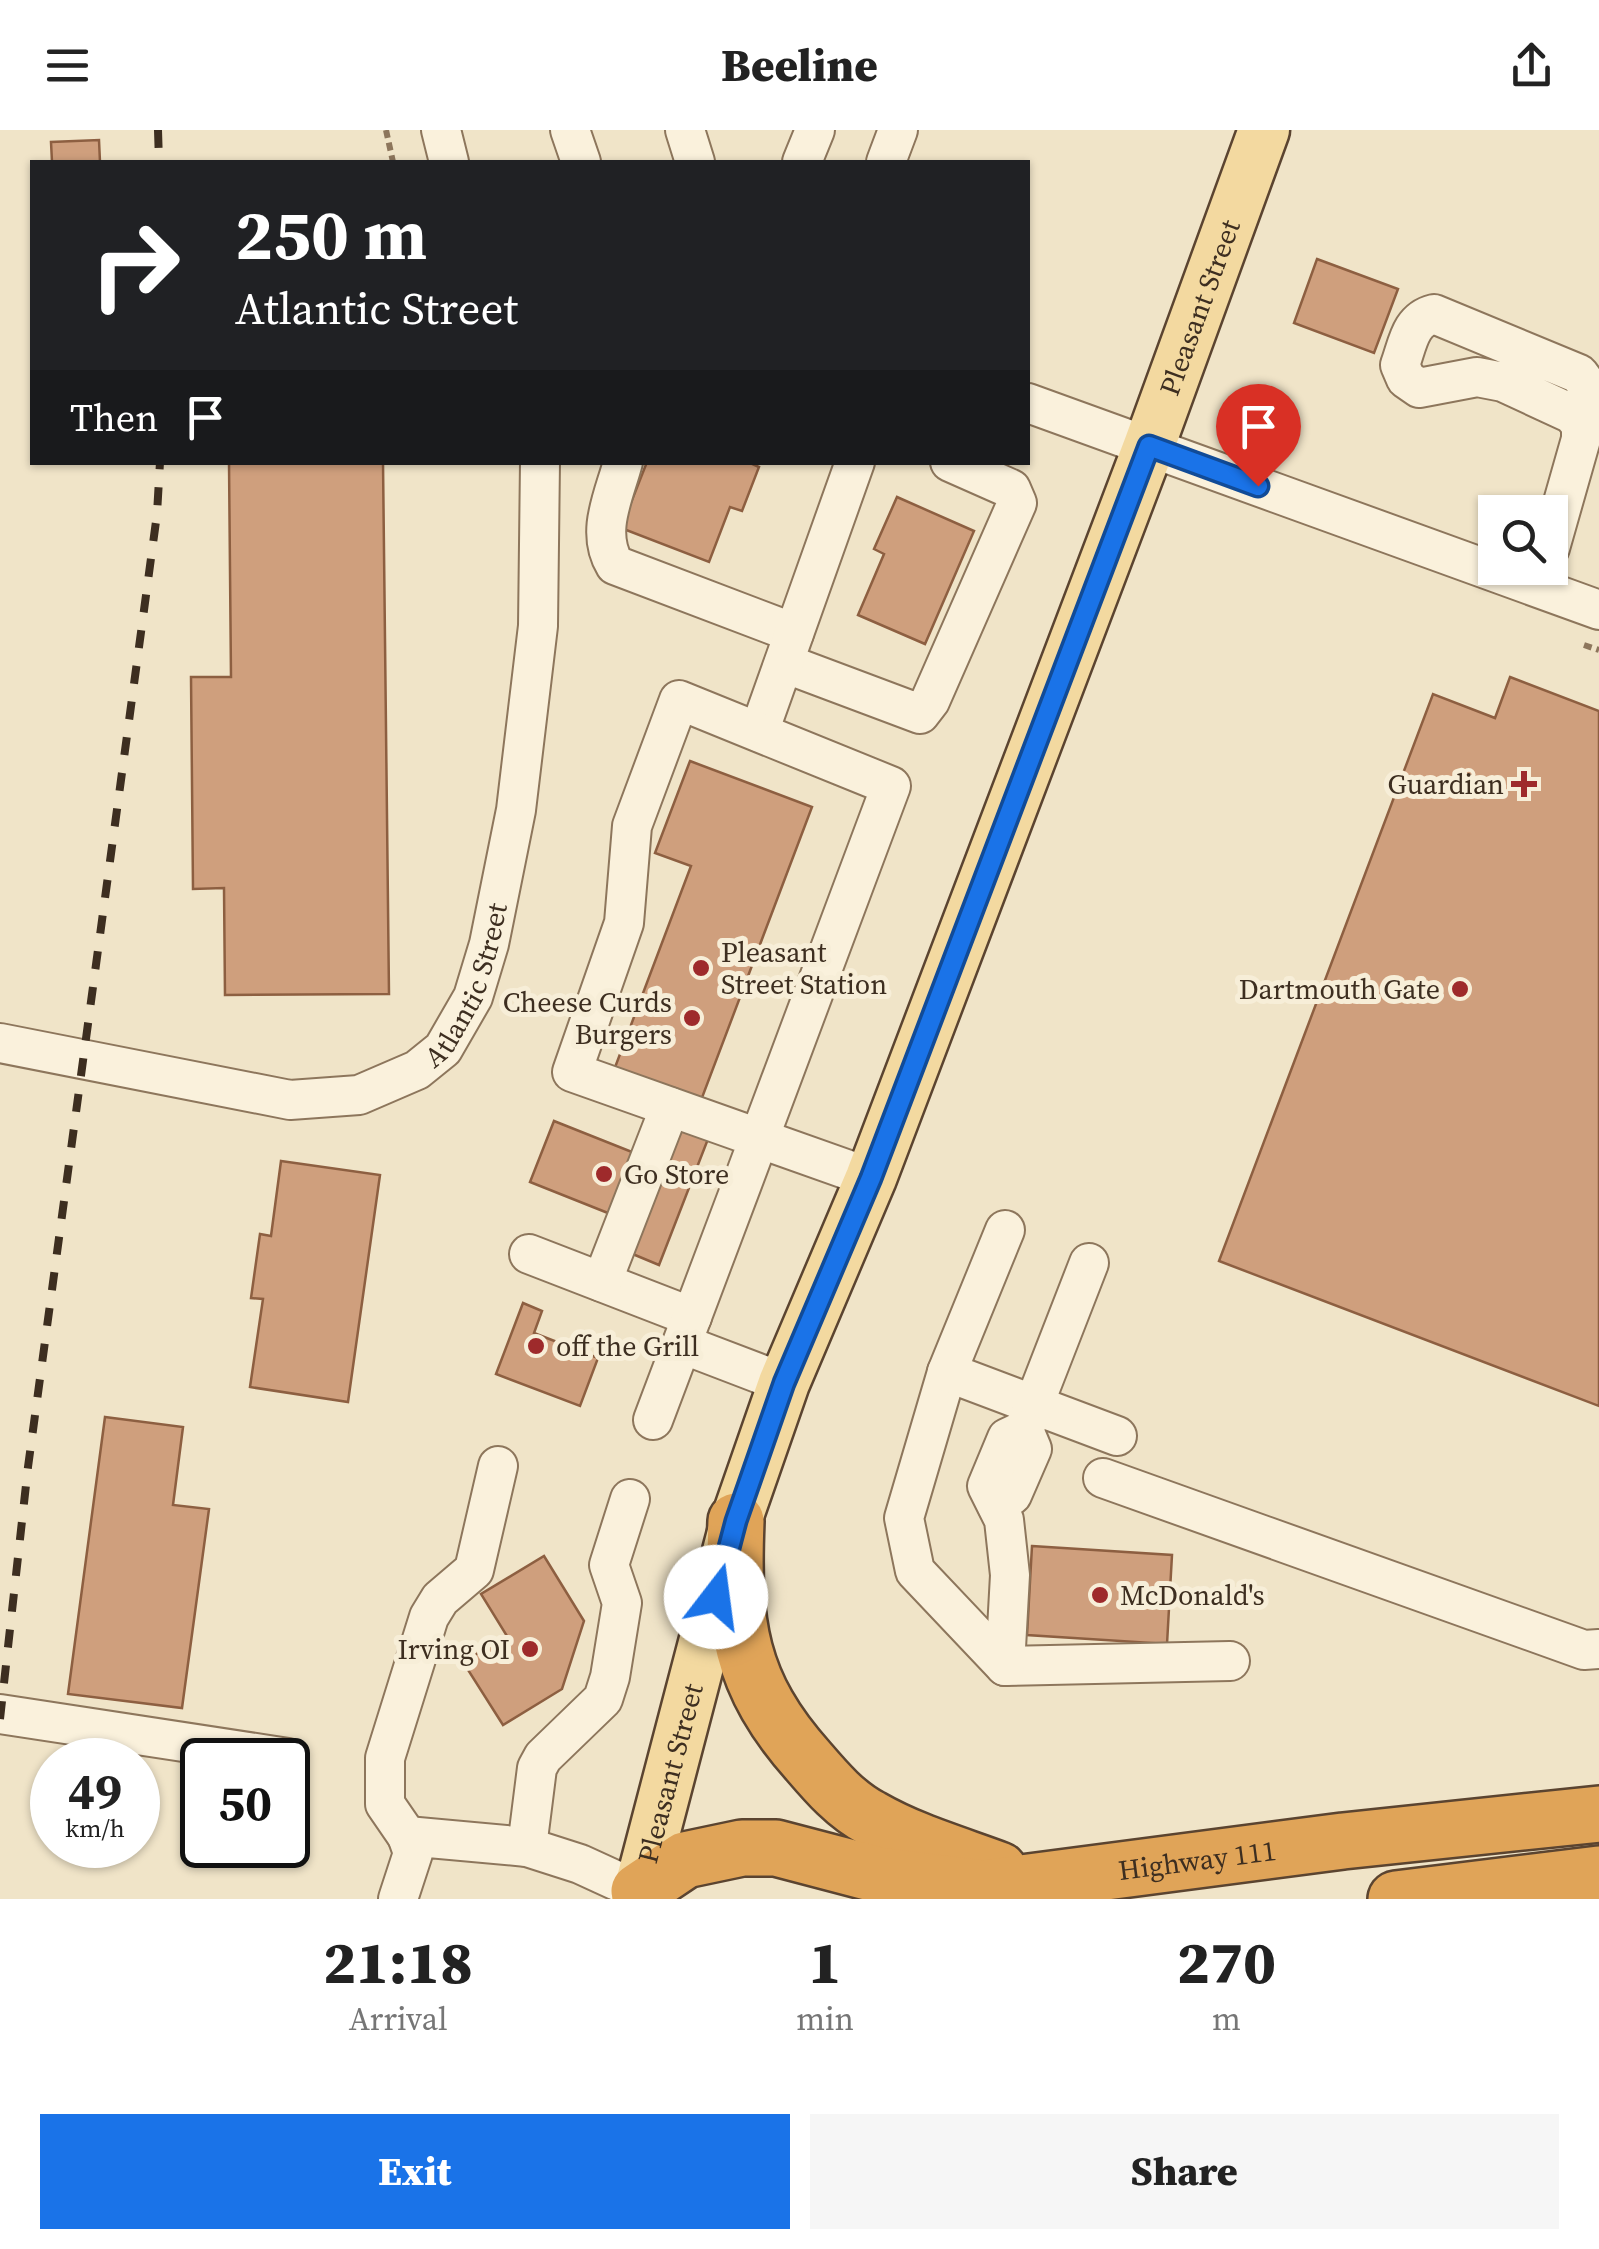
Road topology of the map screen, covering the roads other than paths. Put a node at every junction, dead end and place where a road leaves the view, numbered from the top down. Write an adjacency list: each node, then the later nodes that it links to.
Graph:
1 (441, 130): 7 (street)
2 (570, 130): 8 (street)
3 (686, 130): 9 (street)
4 (816, 130): 10 (street)
5 (898, 130): 11 (street)
6 (1264, 130): 14 (main road, Pleasant Street)
7 (448, 160)
8 (580, 160)
9 (694, 160)
10 (803, 160)
11 (887, 160)
12 (1599, 402): 20 (street)
13 (1030, 404): 14 (street)
14 (1149, 446): 22 (street); 30 (main road, Pleasant Street)
15 (1599, 449): 21 (street)
16 (540, 465): 27 (street, Atlantic Street)
17 (622, 465): 25 (street)
18 (854, 465): 25 (street)
19 (957, 465): 25 (street)
20 (1565, 495)
21 (1568, 529)
22 (1478, 559)
23 (1551, 585): 24 (street)
24 (1599, 610)
25 (789, 648): 26 (street)
26 (759, 732): 28 (street); 29 (street)
27 (0, 1043)
28 (670, 1107): 29 (street); 34 (street)
29 (759, 1139): 30 (street); 35 (street)
30 (871, 1178): 37 (main road, Pleasant Street)
31 (1005, 1230): 36 (street)
32 (529, 1254): 34 (street)
33 (1089, 1263): 38 (street)
34 (602, 1282): 35 (street)
35 (687, 1330): 37 (street); 39 (street)
36 (947, 1372): 38 (street); 47 (street)
37 (784, 1383): 44 (main road, Pleasant Street)
38 (1029, 1416): 40 (street); 47 (street)
39 (654, 1420)
40 (1117, 1436)
41 (498, 1466): 51 (street)
42 (1103, 1478): 45 (street)
43 (630, 1498): 52 (street)
44 (736, 1521): 54 (highway); 55 (main road, Pleasant Street)
45 (1599, 1648)
46 (1230, 1661): 47 (street)
47 (1005, 1666)
48 (0, 1714): 49 (street)
49 (180, 1742)
50 (1599, 1814): 54 (highway, Highway 111)
51 (407, 1836): 52 (street); 56 (street)
52 (527, 1847): 55 (street)
53 (1599, 1874): 57 (highway)
54 (1030, 1882): 55 (highway, Highway 111)
55 (640, 1896)
56 (398, 1899)
57 (1396, 1899)

